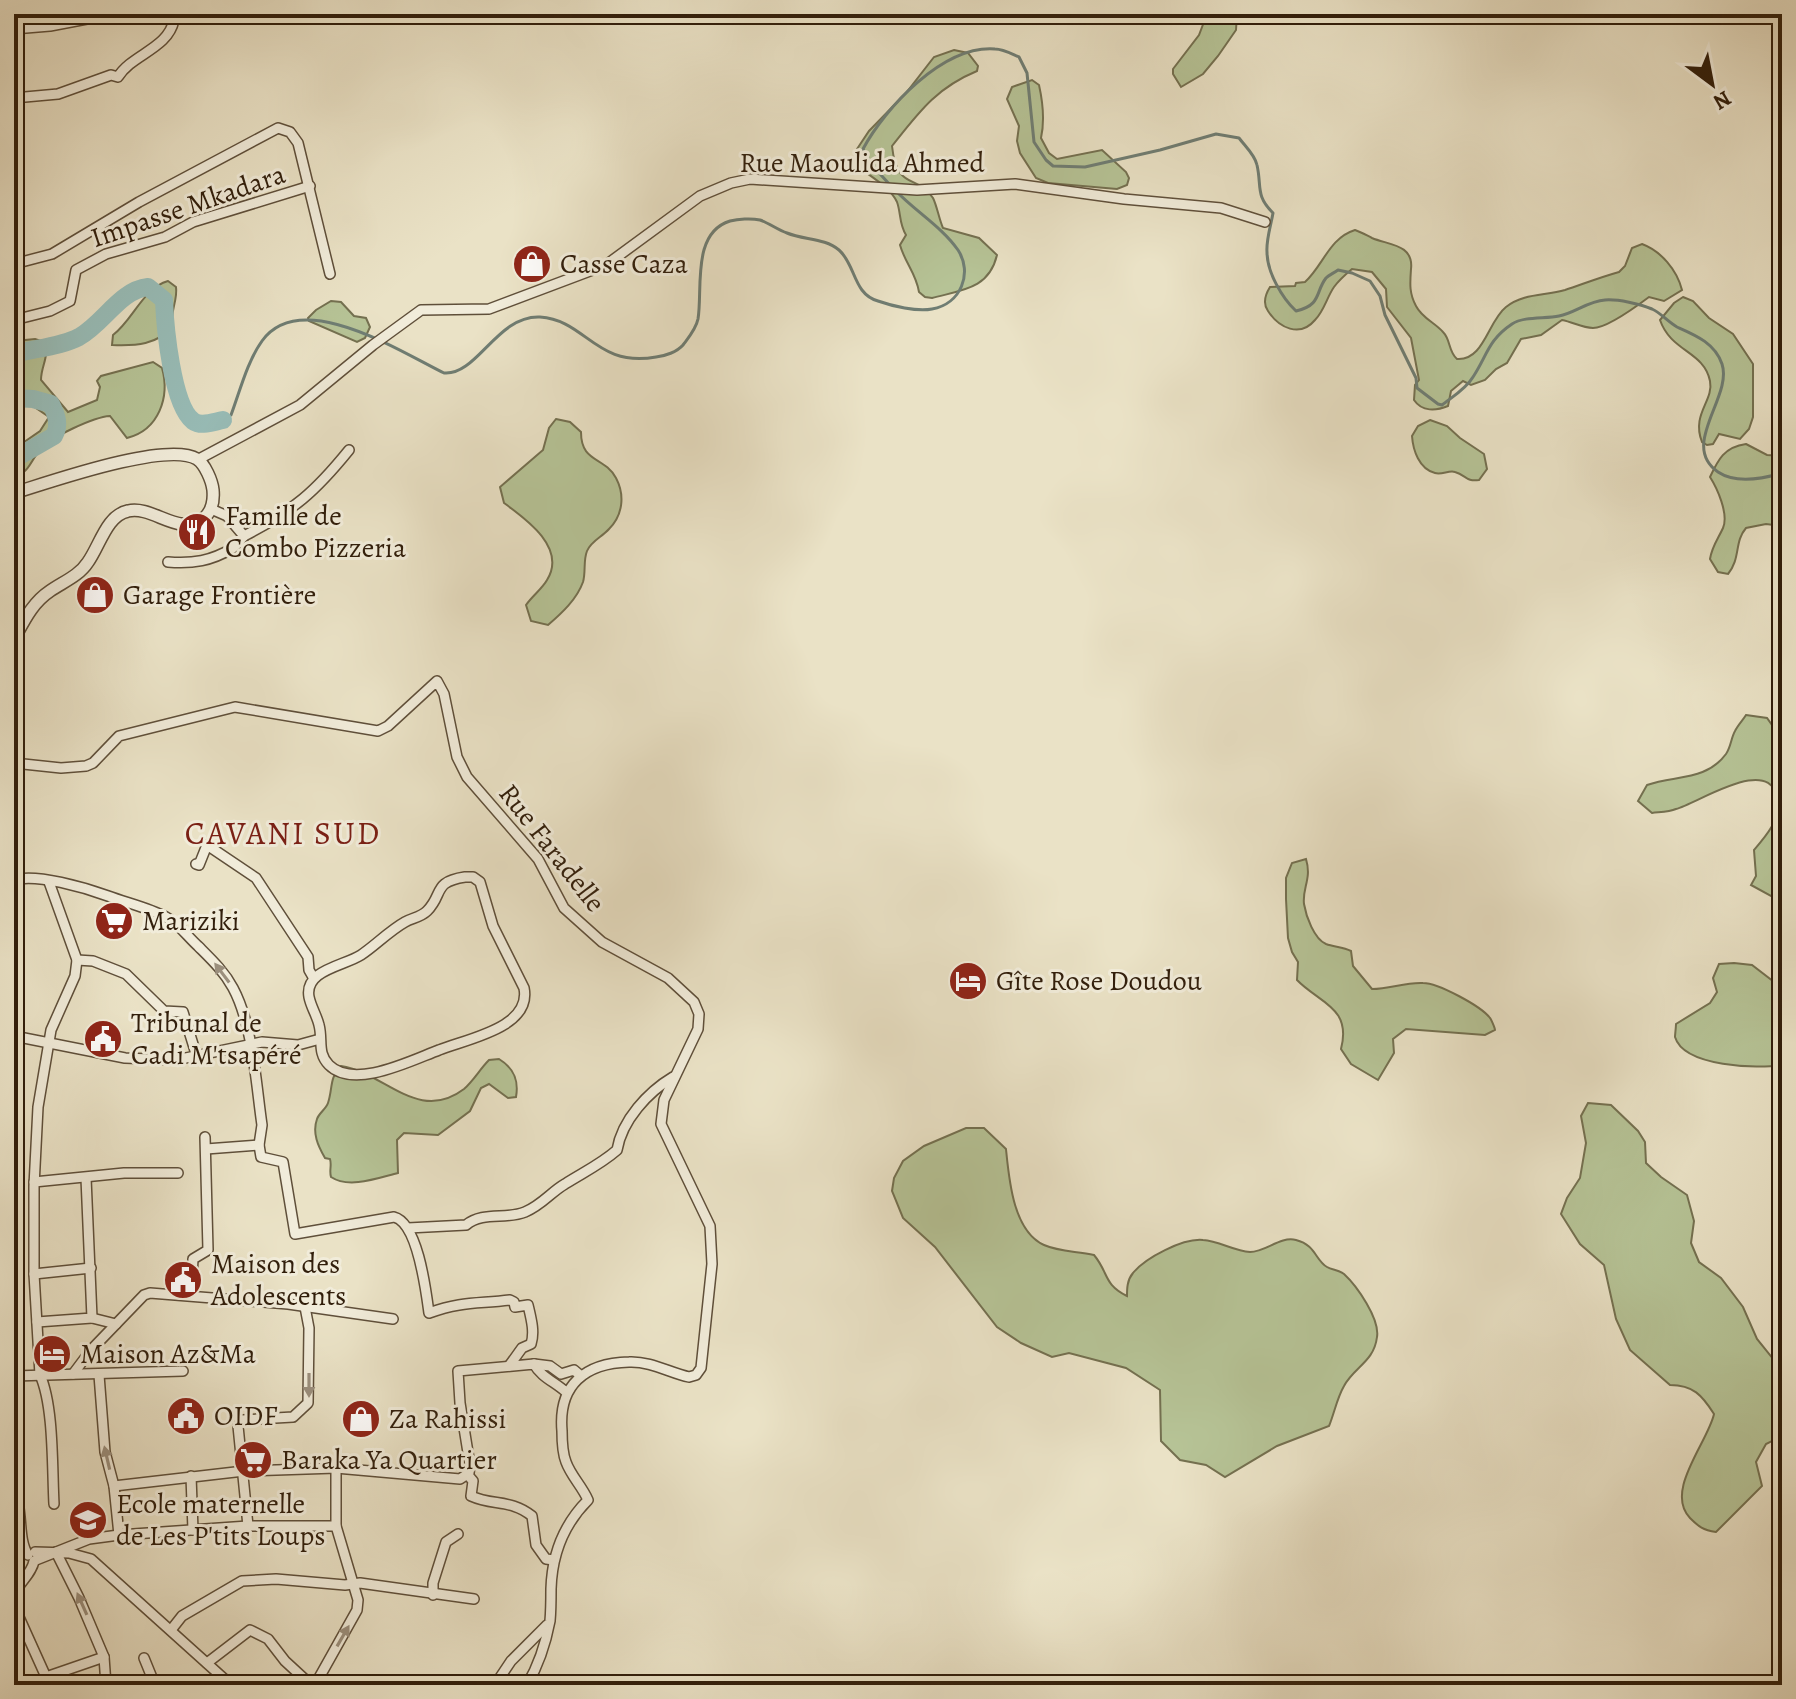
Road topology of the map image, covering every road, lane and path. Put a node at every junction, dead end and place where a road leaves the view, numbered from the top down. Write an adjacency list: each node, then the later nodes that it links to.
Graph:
1 (113, 14): 3 (street)
2 (171, 14): 4 (street)
3 (14, 29)
4 (14, 98)
5 (310, 186): 7 (street); 8 (street); 9 (street, Impasse Mkadara)
6 (1265, 222): 11 (street, Rue Maoulida Ahmed)
7 (14, 264)
8 (330, 274)
9 (14, 320)
10 (349, 450): 14 (street)
11 (199, 459): 12 (street); 13 (street)
12 (14, 493)
13 (211, 509): 14 (street); 16 (street)
14 (244, 536): 15 (street)
15 (168, 562)
16 (14, 639)
17 (14, 763): 28 (street, Rue Faradelle)
18 (196, 864): 22 (street)
19 (14, 880): 20 (street)
20 (49, 882): 21 (street); 26 (street, one-way to 20)
21 (77, 960): 25 (street); 27 (street)
22 (313, 977): 24 (street); 24 (street)
23 (14, 1036): 25 (street)
24 (320, 1039): 26 (street)
25 (50, 1044): 27 (street); 34 (street)
26 (249, 1045): 27 (street); 30 (street)
27 (197, 1057)
28 (673, 1077): 35 (street); 51 (street, Rue Faradelle)
29 (205, 1137): 31 (street)
30 (259, 1145): 31 (street); 35 (street)
31 (206, 1149): 38 (street)
32 (178, 1173): 33 (street)
33 (86, 1178): 34 (street); 36 (street)
34 (34, 1182): 37 (street)
35 (408, 1228): 45 (street)
36 (91, 1268): 37 (street); 40 (street)
37 (34, 1274): 42 (street)
38 (191, 1295): 39 (street); 43 (street)
39 (305, 1307): 41 (street); 54 (street, one-way to 54)
40 (92, 1318): 42 (street); 43 (street)
41 (393, 1319)
42 (37, 1322): 48 (street)
43 (116, 1324): 47 (street)
44 (534, 1364): 45 (street); 51 (street); 52 (street)
45 (509, 1366): 55 (street)
46 (183, 1371): 49 (street)
47 (73, 1374): 48 (street); 49 (street)
48 (40, 1375): 50 (street); 59 (street)
49 (99, 1375): 57 (street, one-way to 49)
50 (14, 1376)
51 (581, 1376): 52 (street, Rue Faradelle)
52 (566, 1392): 68 (street)
53 (336, 1468): 54 (street); 55 (street); 61 (street)
54 (244, 1471): 56 (street); 60 (street)
55 (467, 1474): 68 (street)
56 (191, 1476): 57 (street); 62 (street)
57 (114, 1486): 64 (street)
58 (14, 1492): 65 (street)
59 (54, 1504)
60 (248, 1526): 61 (street); 62 (street)
61 (336, 1526): 69 (street)
62 (193, 1530): 64 (street)
63 (458, 1534): 71 (street)
64 (119, 1535): 66 (street)
65 (19, 1540): 67 (street)
66 (56, 1552): 67 (street); 75 (street); 76 (street, one-way to 66)
67 (32, 1556): 70 (street)
68 (554, 1560): 74 (street)
69 (354, 1584): 71 (street); 75 (street); 83 (street, one-way to 69)
70 (14, 1594)
71 (433, 1595): 72 (street)
72 (474, 1599)
73 (14, 1606): 79 (street)
74 (549, 1622): 84 (street); 85 (street)
75 (171, 1630): 78 (street)
76 (104, 1657): 79 (street); 80 (street)
77 (144, 1658): 81 (street)
78 (207, 1663): 82 (street); 83 (street)
79 (46, 1681)
80 (106, 1685)
81 (155, 1685)
82 (231, 1685)
83 (313, 1685)
84 (495, 1685)
85 (527, 1685)

